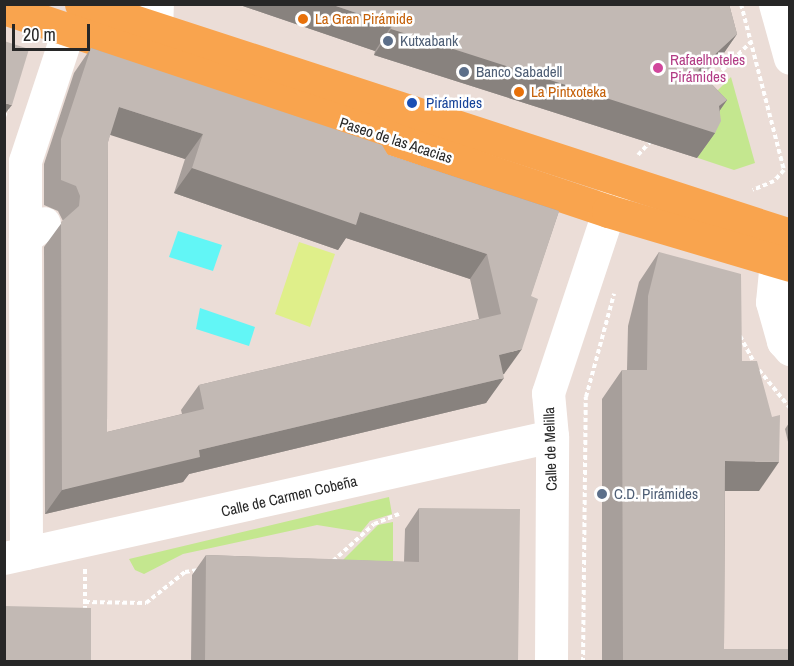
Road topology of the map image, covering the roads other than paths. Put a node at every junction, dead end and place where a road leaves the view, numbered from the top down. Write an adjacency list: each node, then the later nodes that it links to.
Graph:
1 (775, 4): 5 (street)
2 (4, 8): 4 (main road, Paseo de las Acacias)
3 (156, 17): 4 (main road, Paseo de las Acacias); 6 (main road, Paseo de las Acacias)
4 (74, 18): 6 (main road, Paseo de las Acacias); 10 (street, Calle de Carmen Cobeña)
5 (789, 58)
6 (613, 196): 7 (main road, Paseo de las Acacias); 9 (street, Calle de Melilla)
7 (787, 246): 8 (street)
8 (789, 349)
9 (552, 436): 10 (street, Calle de Carmen Cobeña); 11 (street, Calle de Melilla)
10 (15, 556)
11 (551, 662)

